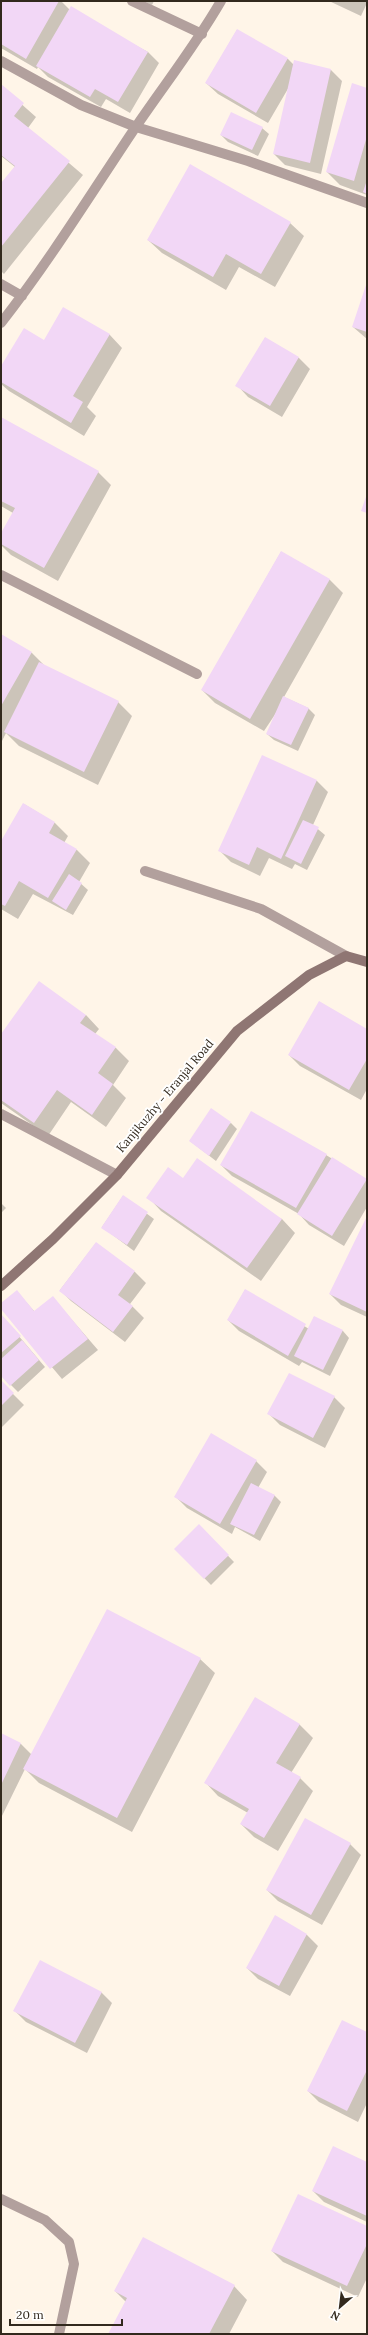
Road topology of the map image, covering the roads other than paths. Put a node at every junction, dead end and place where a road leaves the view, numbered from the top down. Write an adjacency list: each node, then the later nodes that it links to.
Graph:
1 (132, 1): 3 (street)
2 (221, 1): 3 (street)
3 (202, 34): 5 (street)
4 (1, 61): 5 (street)
5 (136, 127): 6 (street); 8 (street)
6 (367, 203)
7 (1, 284): 8 (street)
8 (22, 296): 9 (street)
9 (1, 323)
10 (1, 575): 11 (street)
11 (197, 674)
12 (144, 871): 13 (street)
13 (346, 956): 14 (main road); 16 (main road, Kanjikuzhy - Eranjal Road)
14 (367, 962)
15 (1, 1114): 16 (street)
16 (117, 1175): 17 (main road, Kanjikuzhy - Eranjal Road)
17 (1, 1286)
18 (1, 2199): 19 (street)
19 (58, 2334)

